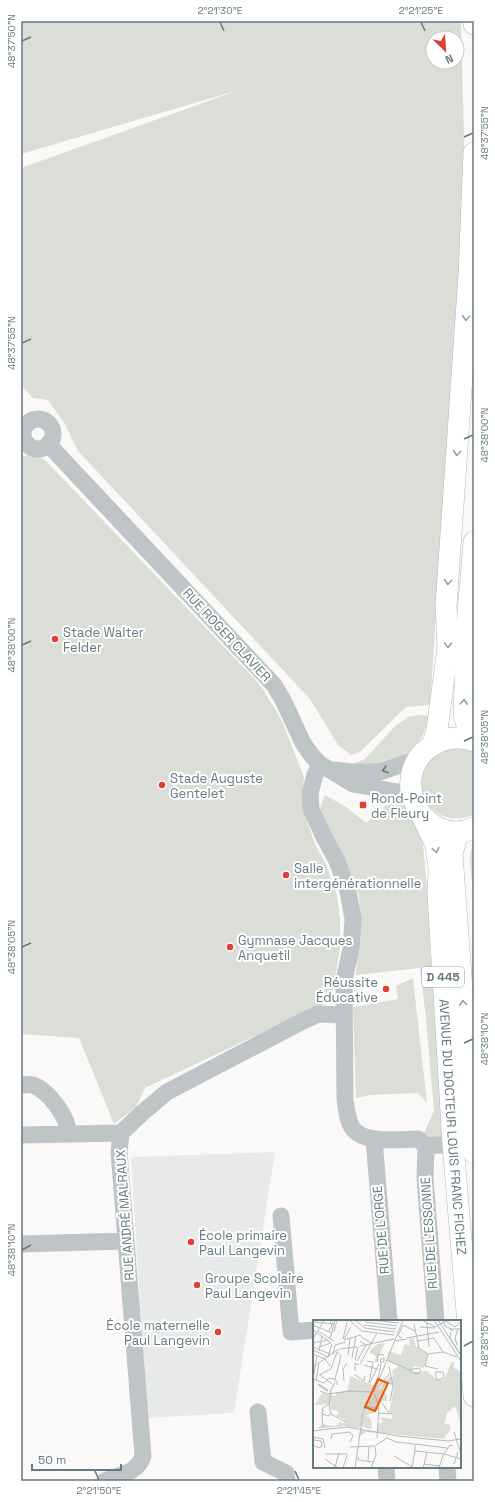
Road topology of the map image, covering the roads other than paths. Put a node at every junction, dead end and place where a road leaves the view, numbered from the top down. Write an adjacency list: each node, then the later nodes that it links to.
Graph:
1 (474, 21): 2 (main road)
2 (474, 24)
3 (474, 153): 9 (main road, one-way to 9)
4 (24, 419): 5 (street); 6 (street)
5 (48, 444): 6 (street); 11 (street, RUE ROGER CLAVIER)
6 (24, 447)
7 (474, 542): 8 (main road, one-way to 7)
8 (472, 740): 9 (main road)
9 (433, 744): 10 (main road)
10 (418, 759): 11 (street, one-way to 11); 12 (main road)
11 (323, 765): 12 (street, RUE ROGER CLAVIER); 14 (street)
12 (417, 807): 13 (main road); 22 (main road, AVENUE DU DOCTEUR LOUIS FRANC FICHEZ / D 445, one-way to 22)
13 (466, 830): 15 (main road, AVENUE DU DOCTEUR LOUIS FRANC FICHEZ / D 445, one-way to 13)
14 (343, 1015): 18 (street, RUE ANDRÉ MALRAUX); 21 (street)
15 (465, 1030): 17 (street); 24 (main road, AVENUE DU DOCTEUR LOUIS FRANC FICHEZ / D 445)
16 (21, 1085): 19 (street)
17 (474, 1090)
18 (121, 1133): 19 (street); 26 (street, RUE ANDRÉ MALRAUX)
19 (68, 1134): 20 (street)
20 (21, 1135)
21 (374, 1138): 23 (street); 29 (street, RUE DE L'ORGE)
22 (453, 1144): 23 (street); 28 (main road, AVENUE DU DOCTEUR LOUIS FRANC FICHEZ / D 445)
23 (426, 1146): 30 (street, RUE DE L'ESSONNE)
24 (474, 1154)
25 (281, 1216): 32 (street)
26 (126, 1241): 27 (street); 37 (street, RUE ANDRÉ MALRAUX)
27 (21, 1244)
28 (465, 1284): 31 (main road); 33 (main road, AVENUE DU DOCTEUR LOUIS FRANC FICHEZ / D 445)
29 (389, 1320)
30 (436, 1320)
31 (474, 1320)
32 (313, 1330)
33 (474, 1396)
34 (258, 1412): 38 (street)
35 (386, 1468): 39 (street)
36 (447, 1468): 40 (street)
37 (105, 1481)
38 (287, 1481)
39 (387, 1481)
40 (448, 1481)

